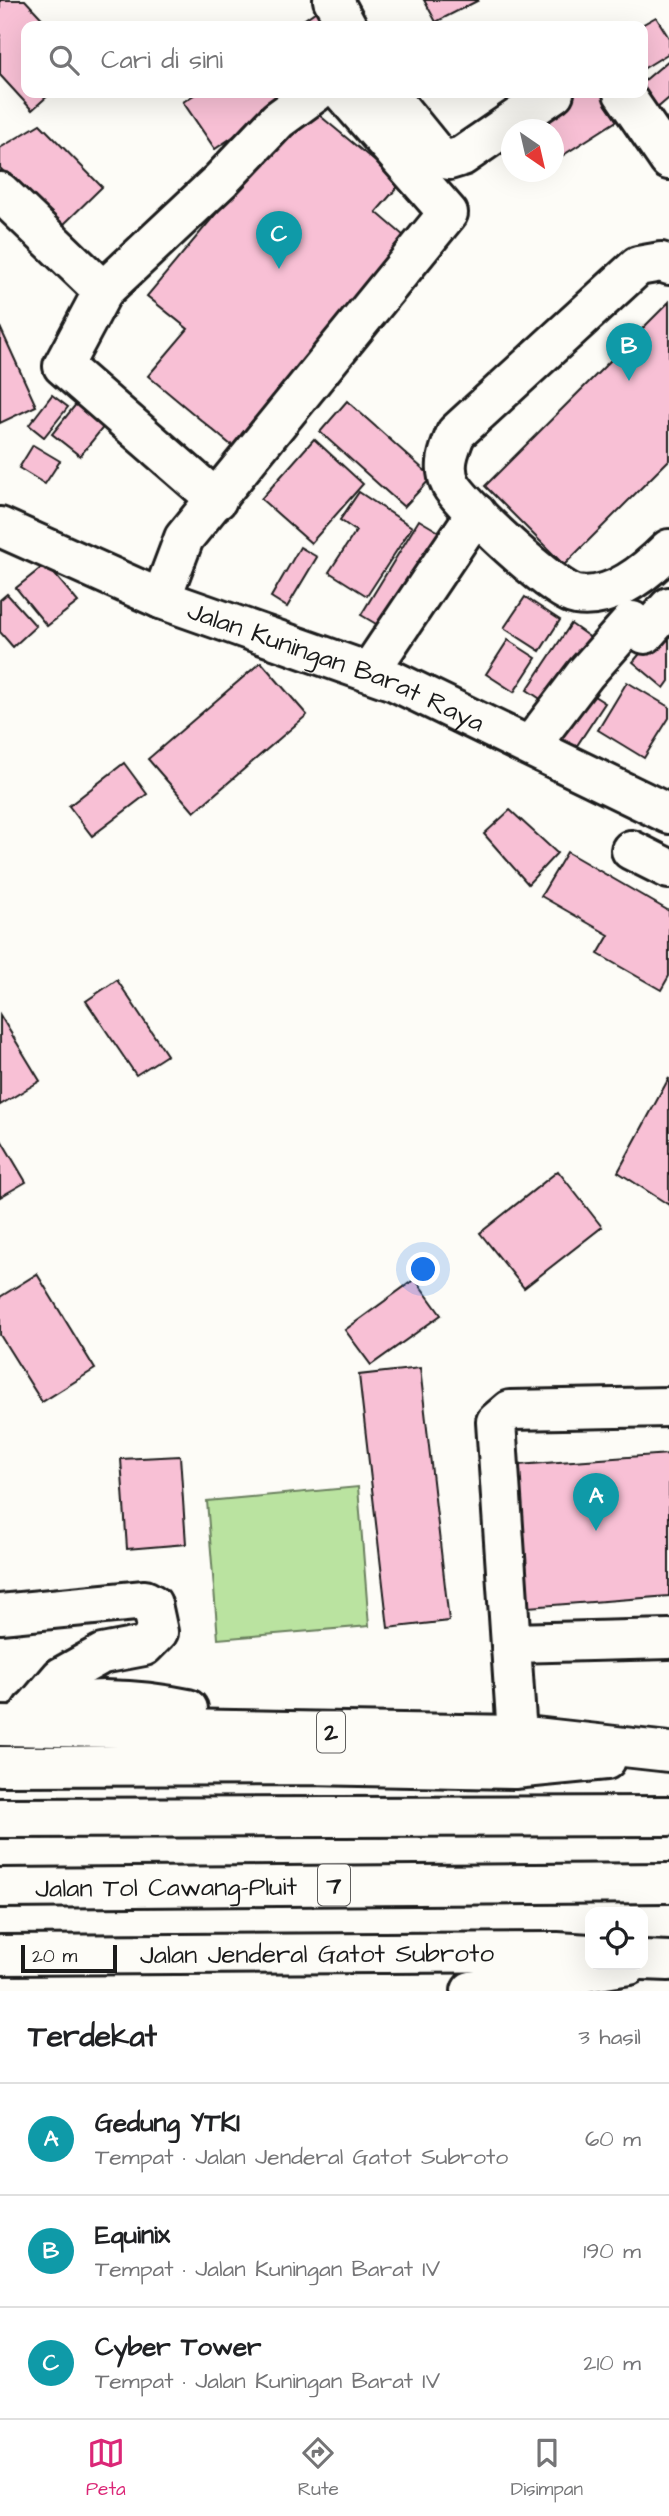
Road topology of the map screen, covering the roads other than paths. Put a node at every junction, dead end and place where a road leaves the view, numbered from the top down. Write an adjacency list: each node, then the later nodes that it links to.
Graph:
1 (333, 0): 2 (main road)
2 (344, 21)
3 (308, 98): 11 (main road)
4 (347, 98): 12 (main road)
5 (391, 98): 6 (main road)
6 (547, 98)
7 (626, 98): 8 (main road)
8 (669, 160)
9 (0, 192): 11 (main road)
10 (669, 265): 13 (main road)
11 (103, 291): 12 (main road)
12 (216, 500): 16 (main road)
13 (484, 521): 15 (main road); 18 (main road)
14 (0, 527): 16 (main road, Jalan Kuningan Barat Raya)
15 (669, 549)
16 (161, 598): 18 (main road, Jalan Kuningan Barat Raya)
17 (669, 607): 19 (main road)
18 (382, 677): 19 (main road, Jalan Kuningan Barat Raya)
19 (531, 745): 20 (main road, Jalan Kuningan Barat Raya)
20 (669, 814)
21 (631, 850): 22 (main road)
22 (669, 869)
23 (669, 1407): 26 (main road)
24 (0, 1614): 27 (main road)
25 (669, 1639): 26 (main road)
26 (512, 1643): 30 (main road)
27 (103, 1654): 28 (main road); 29 (main road)
28 (191, 1719): 29 (main road, 2); 30 (main road, 2)
29 (17, 1720)
30 (517, 1735): 31 (main road, 2)
31 (665, 1752): 32 (main road, 2)
32 (0, 1766)
33 (669, 1816): 34 (main road)
34 (0, 1818)
35 (669, 1883): 36 (main road, Jalan Tol Cawang–Pluit / 7)
36 (0, 1888)
37 (585, 1954): 38 (main road, Jalan Jenderal Gatot Subroto)
38 (0, 1955)
39 (651, 1961): 40 (main road, Jalan Jenderal Gatot Subroto)
40 (471, 1991)

